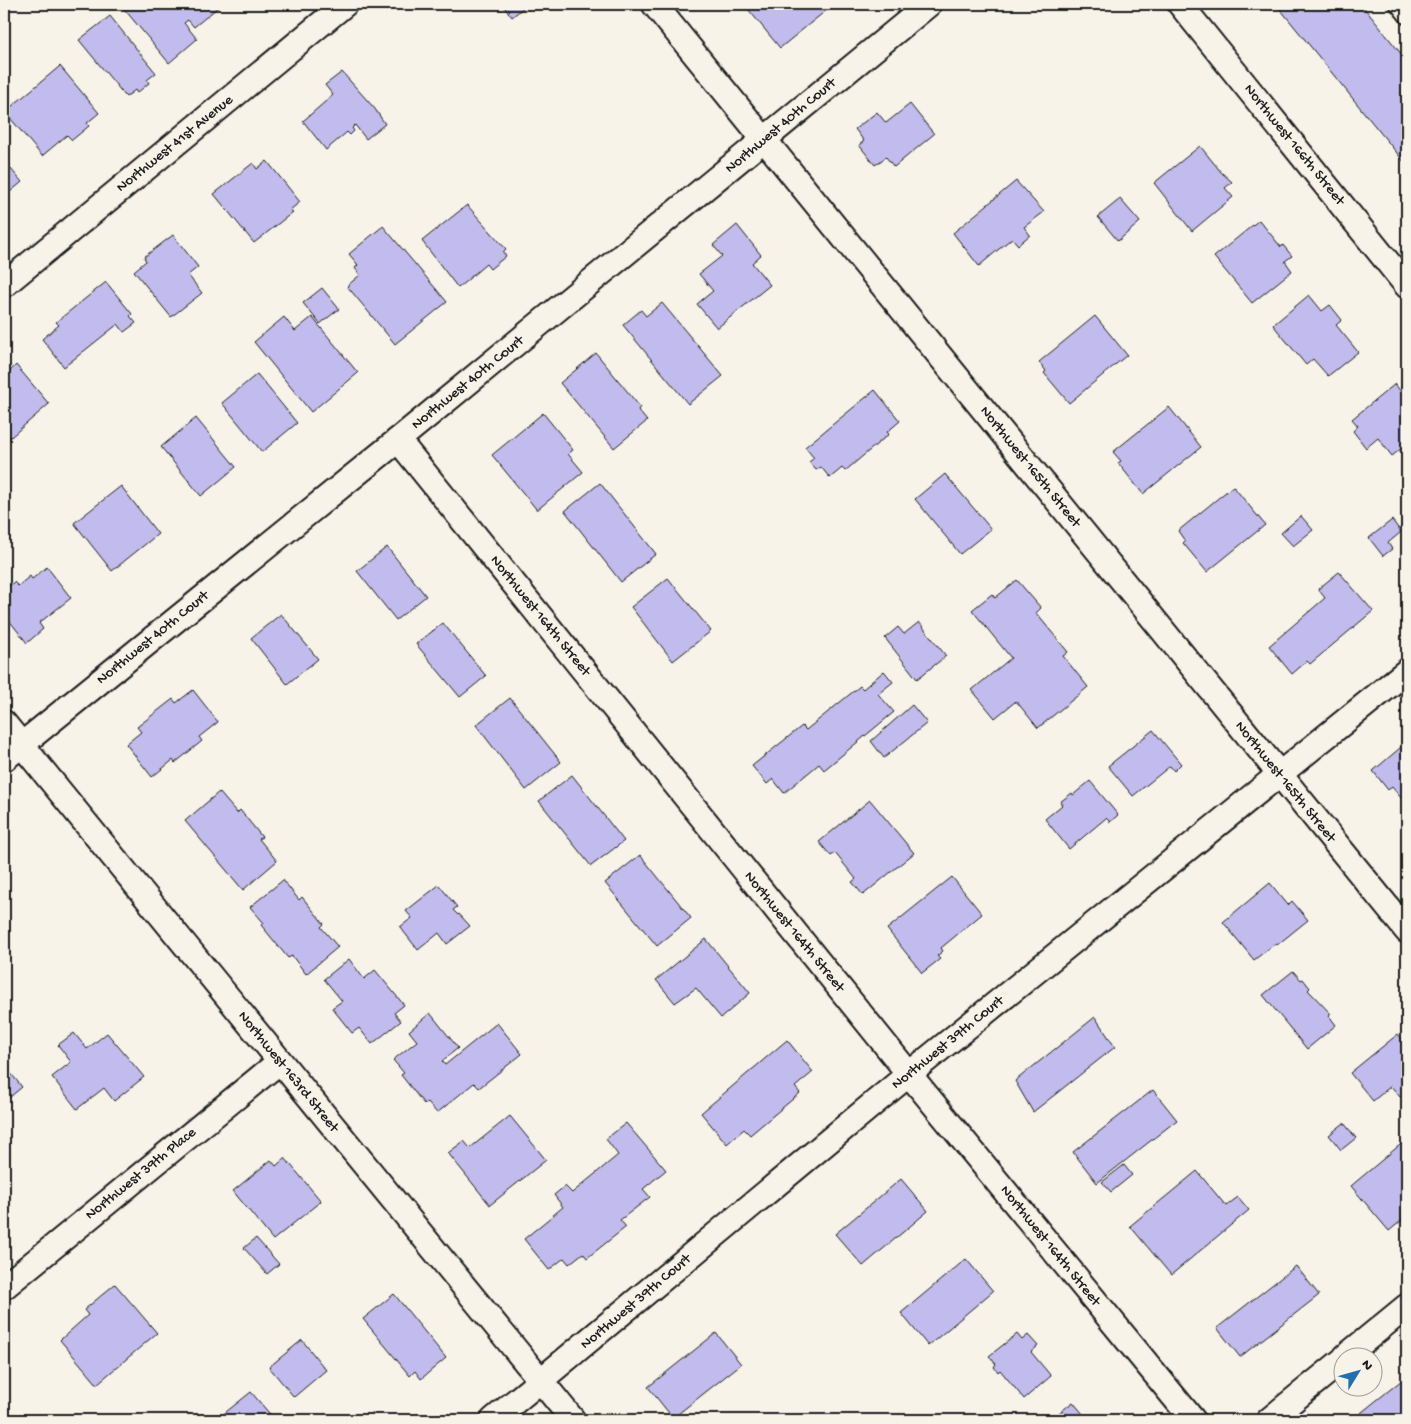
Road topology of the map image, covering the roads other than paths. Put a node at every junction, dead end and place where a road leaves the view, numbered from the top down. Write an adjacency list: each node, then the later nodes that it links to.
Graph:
1 (345, 4): 8 (street, Northwest 41st Avenue)
2 (654, 4): 7 (street, Northwest 165th Street)
3 (929, 4): 7 (street, Northwest 40th Court)
4 (1180, 4): 9 (street, Northwest 166th Street)
5 (1396, 4): 6 (lane)
6 (1407, 18)
7 (765, 140): 10 (street, Northwest 40th Court); 14 (street, Northwest 165th Street)
8 (4, 285)
9 (1407, 286)
10 (398, 440): 13 (street, Northwest 40th Court); 17 (street, Northwest 164th Street)
11 (1407, 671): 14 (street, Northwest 39th Court)
12 (4, 723): 13 (street, Northwest 163rd Street)
13 (13, 752): 16 (street, Northwest 163rd Street)
14 (1279, 775): 15 (street, Northwest 165th Street); 17 (street, Northwest 39th Court)
15 (1407, 930)
16 (279, 1062): 18 (street, Northwest 39th Place); 22 (street, Northwest 163rd Street)
17 (909, 1074): 22 (street, Northwest 39th Court); 25 (street, Northwest 164th Street)
18 (4, 1287)
19 (1407, 1306): 20 (street)
20 (1359, 1346)
21 (1334, 1367): 26 (street)
22 (541, 1381): 23 (street, Northwest 39th Court); 24 (street, Northwest 163rd Street)
23 (493, 1420)
24 (573, 1420)
25 (1193, 1420)
26 (1269, 1420)

